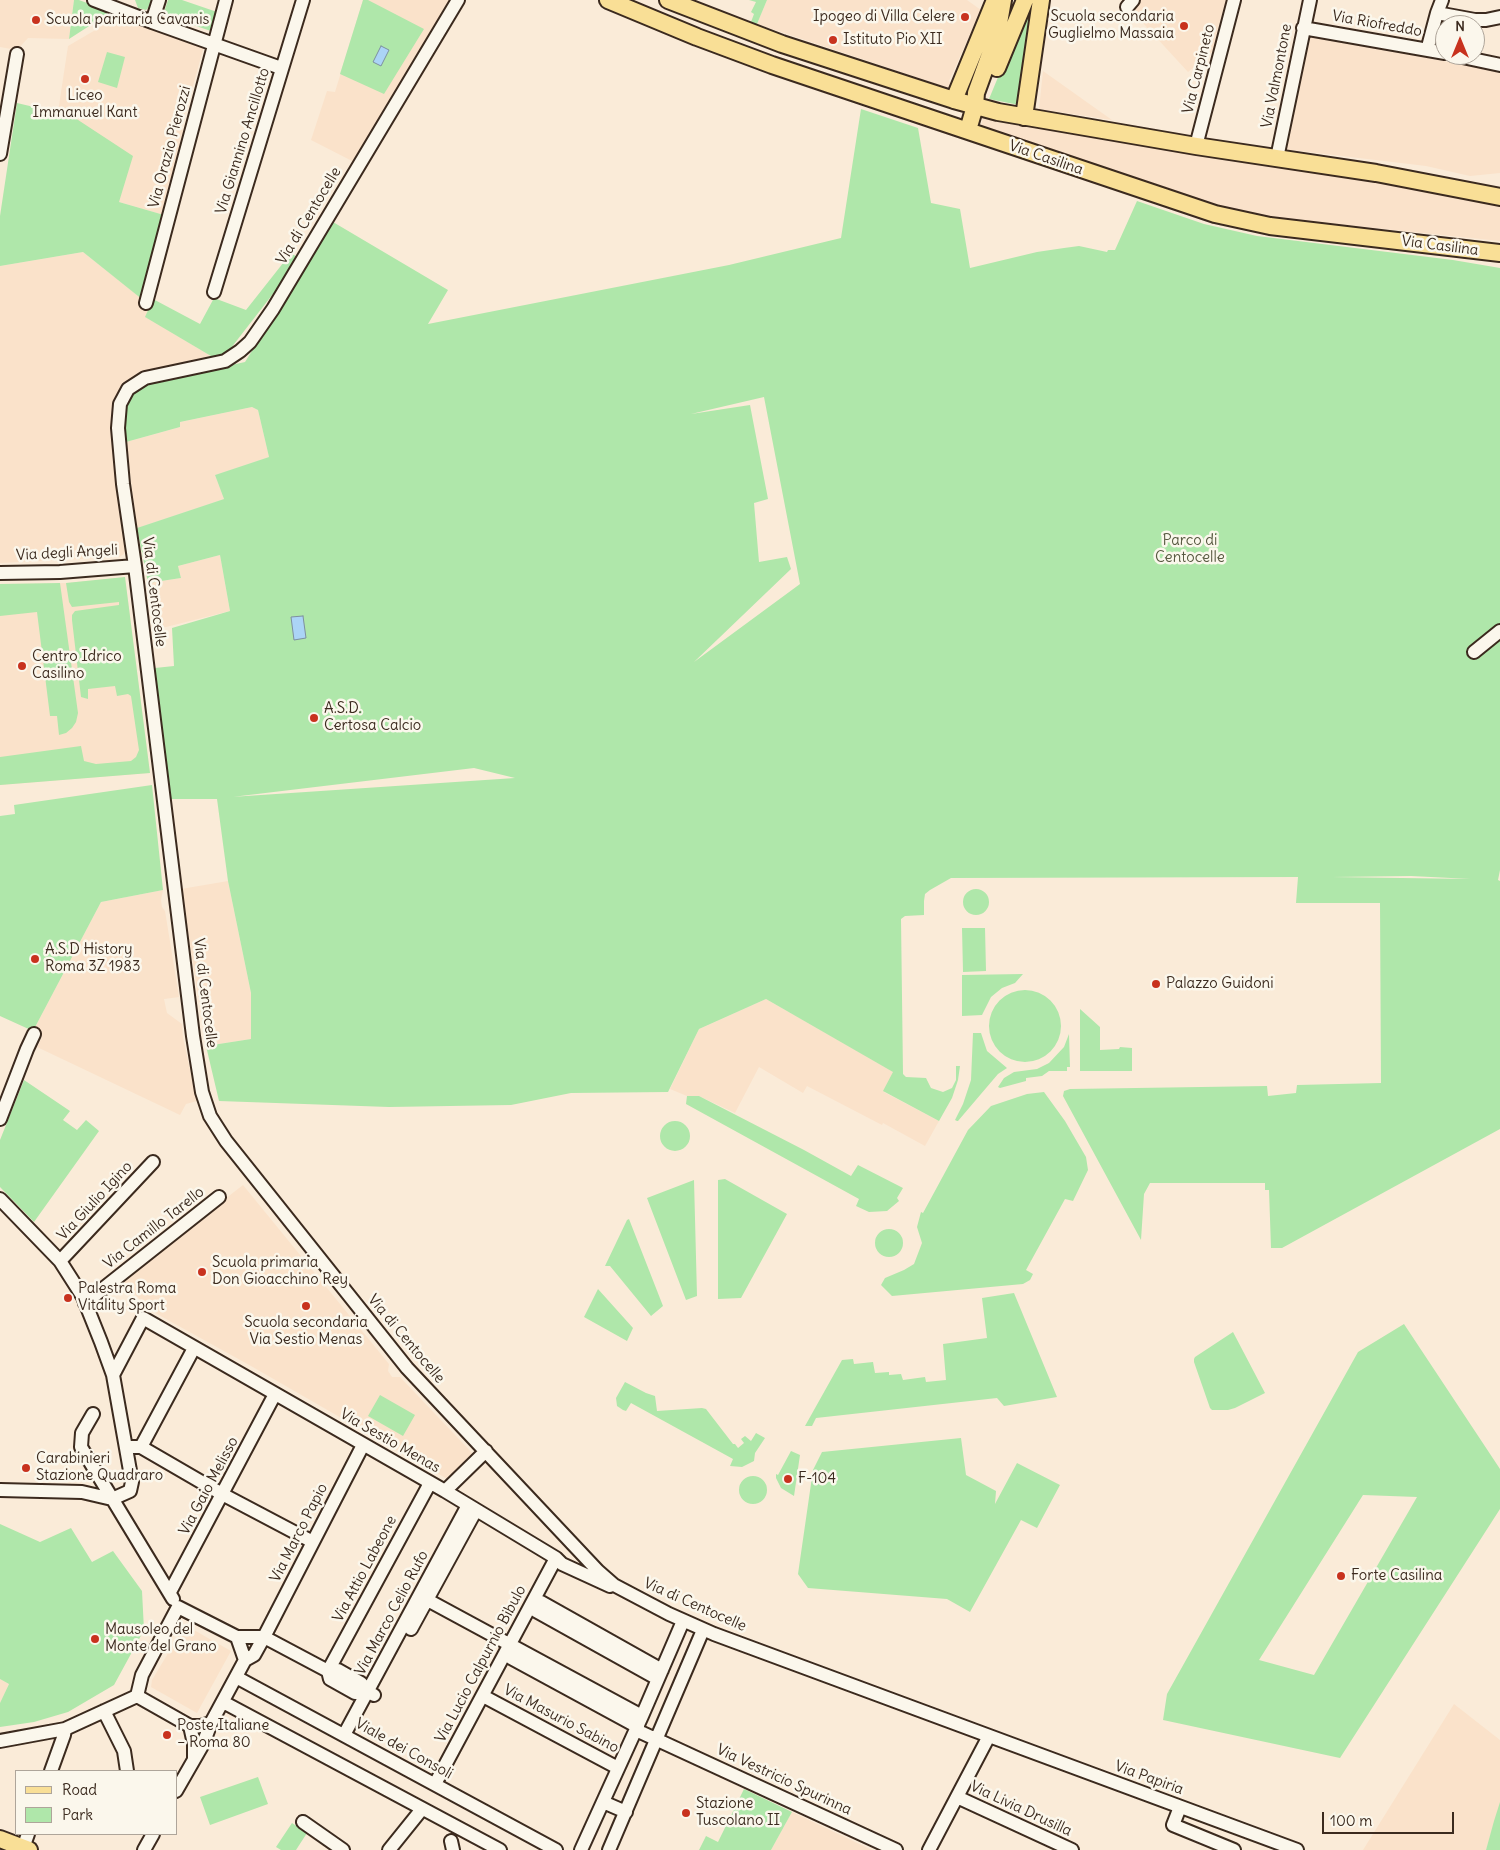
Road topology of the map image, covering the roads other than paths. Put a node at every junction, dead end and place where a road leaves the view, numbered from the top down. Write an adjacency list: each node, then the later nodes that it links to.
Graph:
1 (94, 0): 17 (street)
2 (159, 0): 17 (street)
3 (226, 0): 20 (street, Via Orazio Pierozzi)
4 (302, 0): 25 (street, Via Giannino Ancillotto)
5 (458, 0): 37 (street, Via di Centocelle)
6 (608, 0): 29 (main road, Via Casilina)
7 (668, 0): 26 (main road, Via Casilina)
8 (995, 0): 26 (main road)
9 (1003, 0): 27 (main road)
10 (1026, 0): 27 (main road)
11 (1041, 0): 28 (main road)
12 (1234, 0): 30 (street, Via Carpineto)
13 (1310, 0): 18 (street, Via Valmontone)
14 (1442, 0): 15 (street)
15 (1437, 13): 16 (street); 19 (street)
16 (1500, 17)
17 (152, 22): 20 (street)
18 (1302, 28): 21 (street, Via Riofreddo); 32 (street, Via Valmontone)
19 (1429, 43)
20 (214, 44): 25 (street); 36 (street, Via Orazio Pierozzi)
21 (1435, 51)
22 (17, 54): 31 (street)
23 (1485, 62): 24 (street)
24 (1500, 65)
25 (282, 68): 35 (street, Via Giannino Ancillotto)
26 (954, 100): 27 (main road, Via Casilina)
27 (975, 106): 28 (main road, Via Casilina); 29 (main road)
28 (1024, 118): 30 (main road, Via Casilina)
29 (968, 130): 34 (main road, Via Casilina)
30 (1196, 146): 32 (main road, Via Casilina)
31 (0, 154)
32 (1277, 158): 33 (main road, Via Casilina)
33 (1500, 197)
34 (1500, 253)
35 (214, 292)
36 (146, 303)
37 (135, 566): 38 (street, Via degli Angeli); 55 (street, Via di Centocelle)
38 (0, 573)
39 (1500, 631): 40 (street)
40 (1474, 652)
41 (34, 1034): 42 (street)
42 (0, 1119)
43 (153, 1162): 46 (street, Via Giulio Igino)
44 (219, 1198): 47 (street, Via Camillo Tarello)
45 (0, 1199): 46 (street)
46 (60, 1261): 47 (street)
47 (85, 1303): 49 (street)
48 (194, 1348): 49 (street, Via Sestio Menas); 50 (street, Via Sestio Menas); 53 (street)
49 (113, 1375): 54 (street)
50 (275, 1394): 52 (street, Via Sestio Menas); 59 (street, Via Gaio Melisso)
51 (94, 1414): 60 (street)
52 (363, 1445): 56 (street, Via Sestio Menas); 62 (street, Via Marco Papio)
53 (141, 1446): 54 (street); 59 (street)
54 (127, 1447): 60 (street)
55 (486, 1451): 58 (street); 64 (street, Via di Centocelle)
56 (430, 1483): 58 (street, Via Sestio Menas); 75 (street, Via Attio Labeone)
57 (0, 1490): 60 (street)
58 (445, 1491): 61 (street, Via Sestio Menas)
59 (222, 1494): 62 (street); 65 (street, Via Gaio Melisso)
60 (112, 1499): 65 (street)
61 (472, 1508): 63 (street, Via Sestio Menas); 66 (street, Via Marco Celio Rufo)
62 (313, 1542): 72 (street, Via Marco Papio)
63 (559, 1561): 64 (street, Via Sestio Menas); 68 (street, Via Lucio Calpurnio Bibulo); 73 (street, Via Lucio Calpurnio Bibulo)
64 (622, 1590): 69 (street, Via di Centocelle)
65 (170, 1592): 67 (street)
66 (424, 1597): 73 (street); 78 (street, Via Marco Celio Rufo)
67 (178, 1607): 71 (street); 79 (street)
68 (539, 1607): 73 (street, Via Lucio Calpurnio Bibulo); 76 (street)
69 (683, 1621): 70 (street, Via di Centocelle); 76 (street)
70 (703, 1630): 87 (street, Via di Centocelle); 89 (street)
71 (237, 1637): 72 (street); 74 (street)
72 (264, 1637): 74 (street, Via Marco Papio); 75 (street)
73 (513, 1650): 80 (street, Via Lucio Calpurnio Bibulo); 84 (street)
74 (245, 1660): 77 (street, Via Marco Papio)
75 (328, 1671): 78 (street)
76 (660, 1675): 84 (street)
77 (236, 1677): 81 (street, Via Marco Papio); 88 (street, Viale dei Consoli)
78 (371, 1693): 88 (street, Via Marco Celio Rufo)
79 (137, 1696): 82 (street); 85 (street)
80 (486, 1698): 92 (street, Via Masurio Sabino); 95 (street, Via Lucio Calpurnio Bibulo)
81 (223, 1702): 83 (street, Via Marco Papio); 100 (street)
82 (104, 1711): 86 (street); 94 (street)
83 (211, 1723): 85 (street); 91 (street, Via Marco Papio)
84 (639, 1724): 89 (street, Via Vestricio Spurinna); 92 (street)
85 (190, 1726): 91 (street)
86 (65, 1729): 90 (street); 93 (street)
87 (988, 1736): 97 (street); 99 (street, Via Papiria)
88 (348, 1737): 95 (street, Viale dei Consoli)
89 (658, 1740): 101 (street); 114 (street, Via Vestricio Spurinna)
90 (0, 1741)
91 (194, 1758): 96 (street, Via Marco Papio)
92 (618, 1768): 98 (street)
93 (51, 1770)
94 (127, 1770)
95 (438, 1786): 111 (street, Viale dei Consoli)
96 (178, 1787)
97 (957, 1796): 115 (street); 116 (street, Via Livia Drusilla)
98 (604, 1802): 101 (street); 112 (street)
99 (1180, 1807): 103 (street, Via Papiria); 117 (street)
100 (422, 1809): 109 (street); 110 (street)
101 (626, 1812): 113 (street)
102 (303, 1822): 108 (street)
103 (1246, 1832): 118 (street); 119 (street, Via Papiria)
104 (152, 1835): 107 (street)
105 (0, 1840): 106 (main road)
106 (27, 1844)
107 (144, 1850)
108 (343, 1850)
109 (389, 1850)
110 (500, 1850)
111 (556, 1850)
112 (581, 1850)
113 (609, 1850)
114 (896, 1850)
115 (929, 1850)
116 (1072, 1850)
117 (1234, 1850)
118 (1238, 1850)
119 (1297, 1850)

